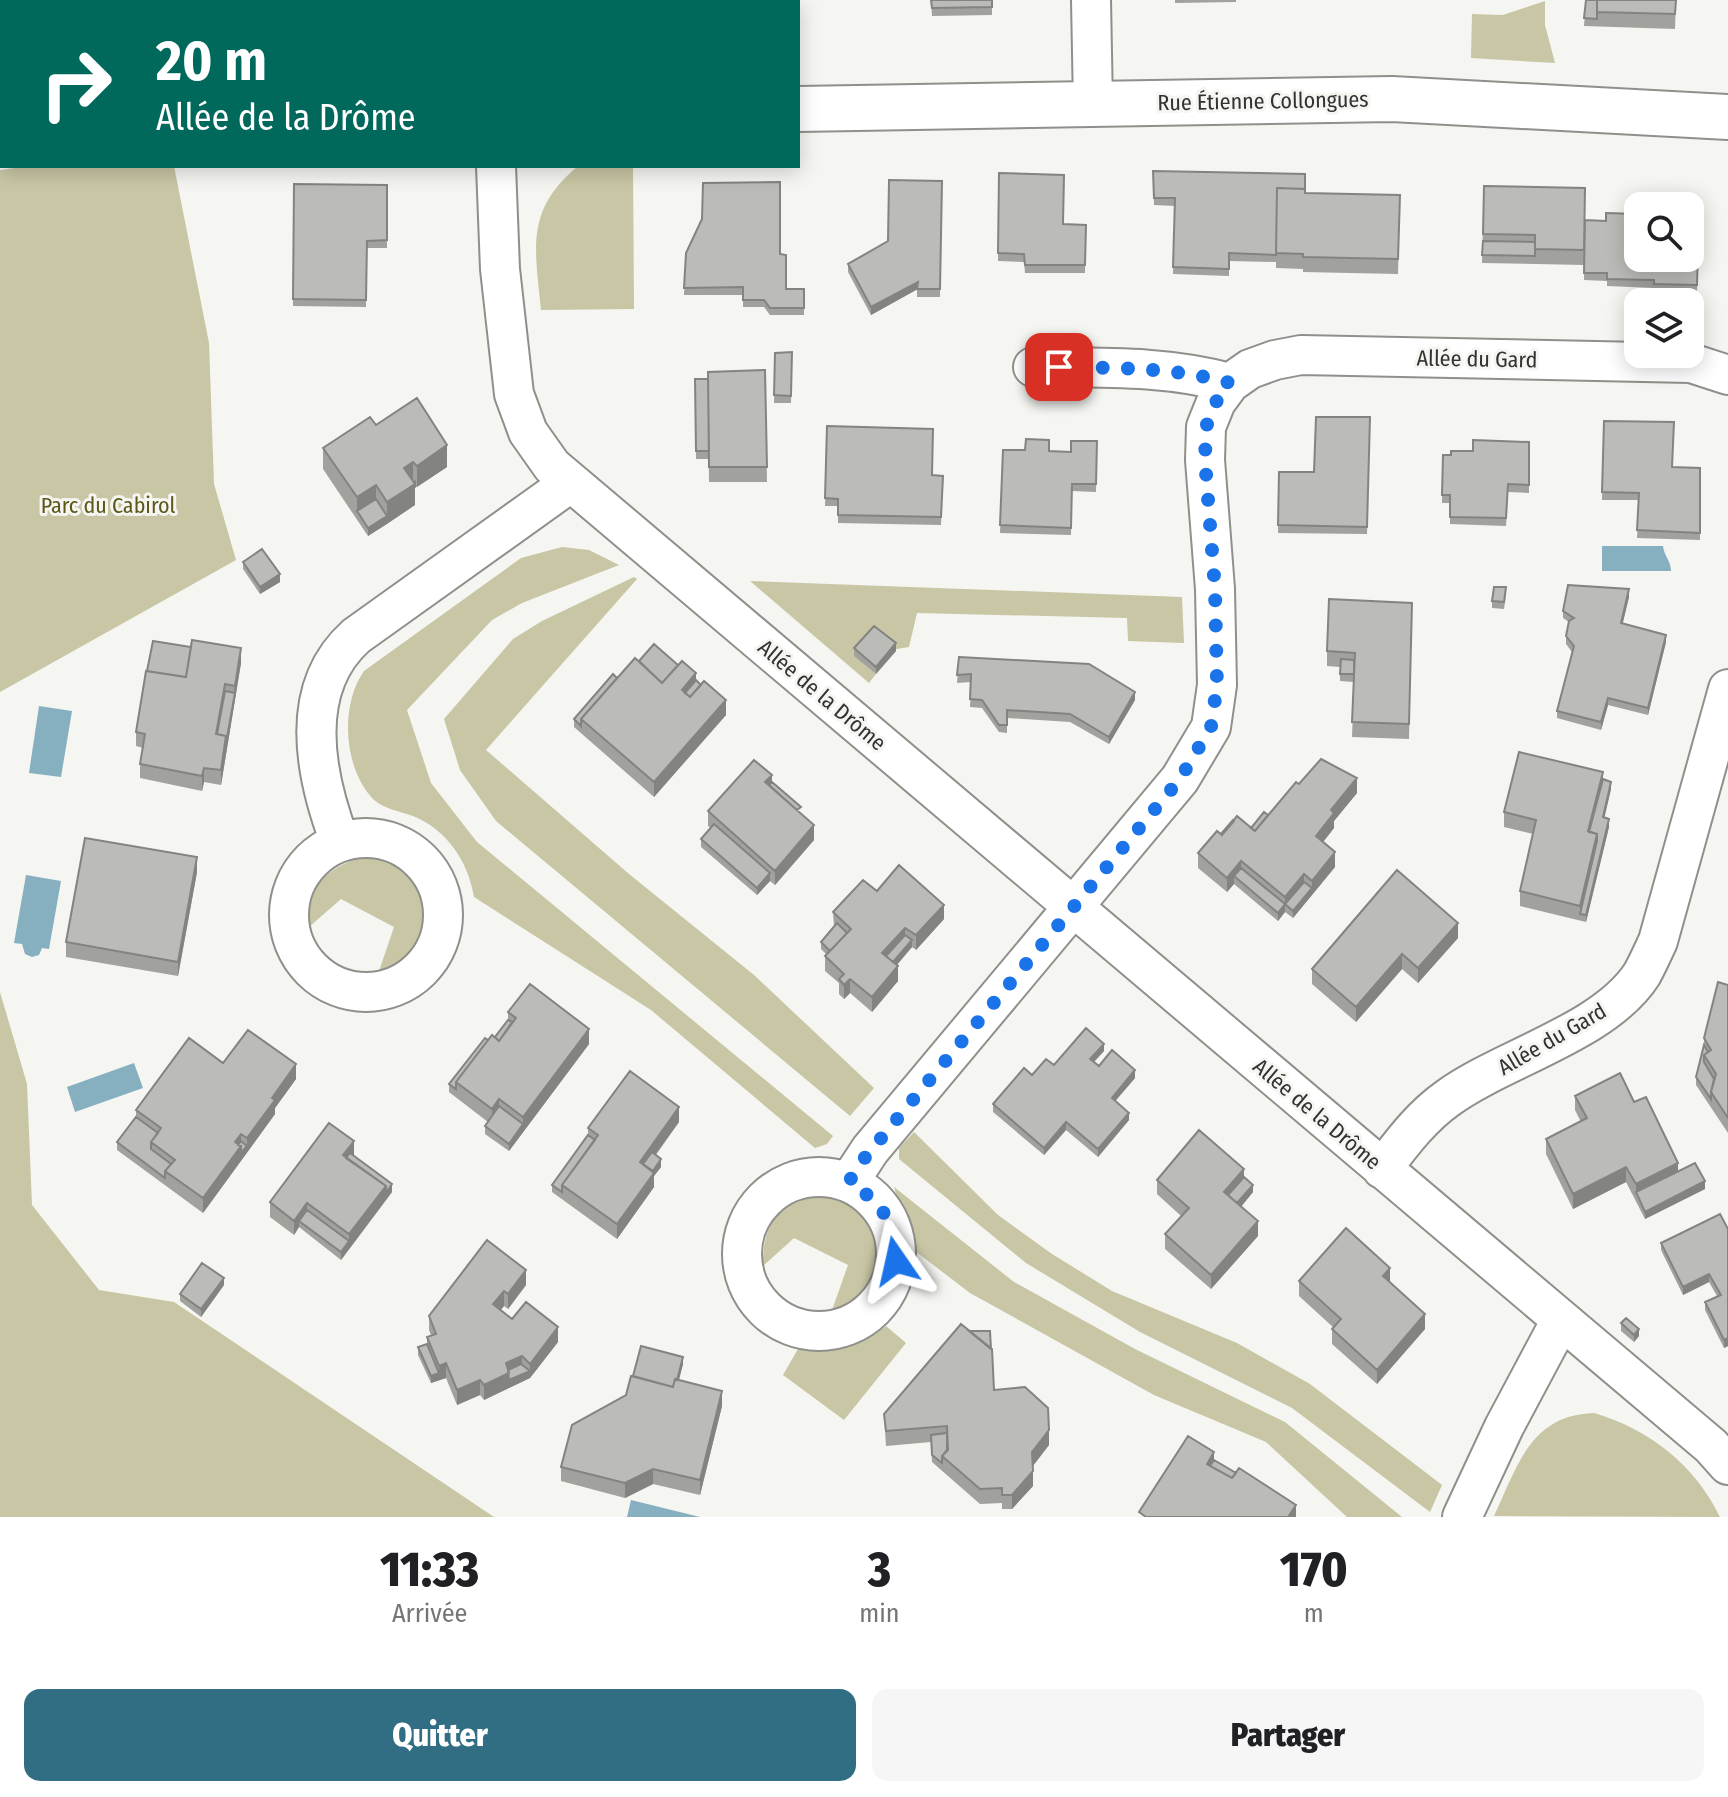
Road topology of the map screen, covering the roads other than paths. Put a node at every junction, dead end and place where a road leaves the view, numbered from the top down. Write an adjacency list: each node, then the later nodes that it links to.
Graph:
1 (1091, 0): 2 (street)
2 (1093, 105): 3 (main road, Rue Étienne Collongues); 4 (main road, Rue Étienne Collongues)
3 (800, 109)
4 (1728, 117)
5 (496, 168): 9 (street, Allée de la Drôme)
6 (1033, 367): 8 (street)
7 (1728, 375): 8 (street, Allée du Gard)
8 (1230, 383): 12 (street)
9 (570, 483): 11 (street); 12 (street, Allée de la Drôme)
10 (1728, 689): 13 (street, Allée du Gard)
11 (340, 842): 11 (street)
12 (1073, 907): 13 (street, Allée de la Drôme); 14 (street)
13 (1382, 1169): 15 (street, Allée de la Drôme)
14 (849, 1182): 14 (street)
15 (1561, 1320): 16 (street, Allée de la Drôme); 17 (street)
16 (1728, 1465)
17 (1462, 1517)

